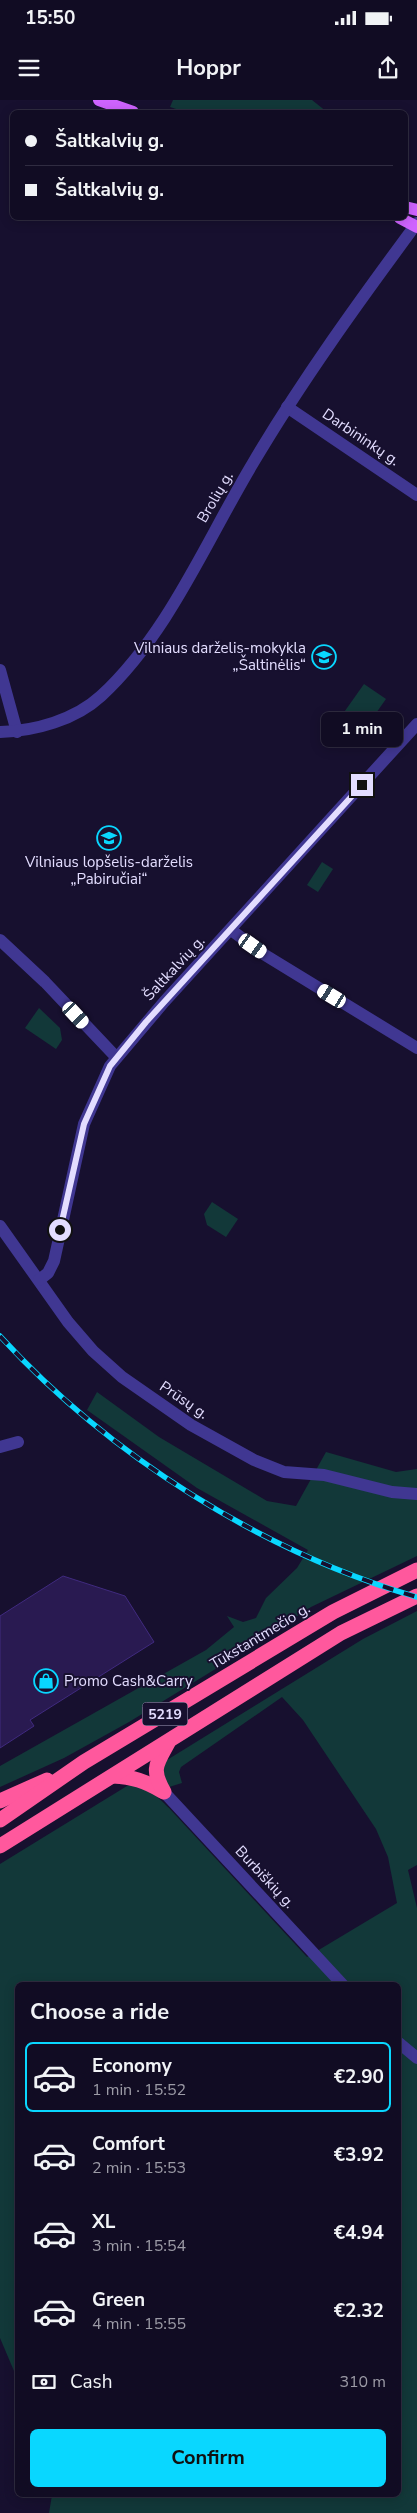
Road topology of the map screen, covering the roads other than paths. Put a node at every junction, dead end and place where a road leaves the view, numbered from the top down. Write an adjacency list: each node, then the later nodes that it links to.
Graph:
1 (99, 100): 2 (main road)
2 (127, 110)
3 (416, 225): 4 (street, Brolių g.)
4 (287, 407): 5 (street, Darbininkų g.); 9 (street, Brolių g.)
5 (417, 495)
6 (0, 670): 9 (street)
7 (417, 724): 10 (street, Šaltkalvių g.)
8 (0, 732): 9 (street, Brolių g.)
9 (17, 732)
10 (231, 930): 12 (street); 13 (street, Šaltkalvių g.)
11 (0, 940): 13 (street)
12 (417, 1048)
13 (116, 1057): 15 (street, Šaltkalvių g.)
14 (0, 1226): 15 (street, Prūsų g.)
15 (39, 1280): 18 (street, Prūsų g.)
16 (18, 1442): 17 (street)
17 (0, 1447)
18 (417, 1494)
19 (417, 1570): 22 (highway, Tūkstantmečio g. / 5219)
20 (417, 1596): 21 (highway, 5219)
21 (169, 1742): 23 (highway, 5219); 24 (highway)
22 (84, 1762): 25 (highway); 26 (highway, Tūkstantmečio g. / 5219)
23 (113, 1776): 24 (highway); 27 (highway, 5219)
24 (164, 1792): 28 (street, Burbiškių g.)
25 (0, 1801)
26 (0, 1820)
27 (0, 1846)
28 (340, 1982)
29 (401, 2045): 30 (street)
30 (417, 2058)

